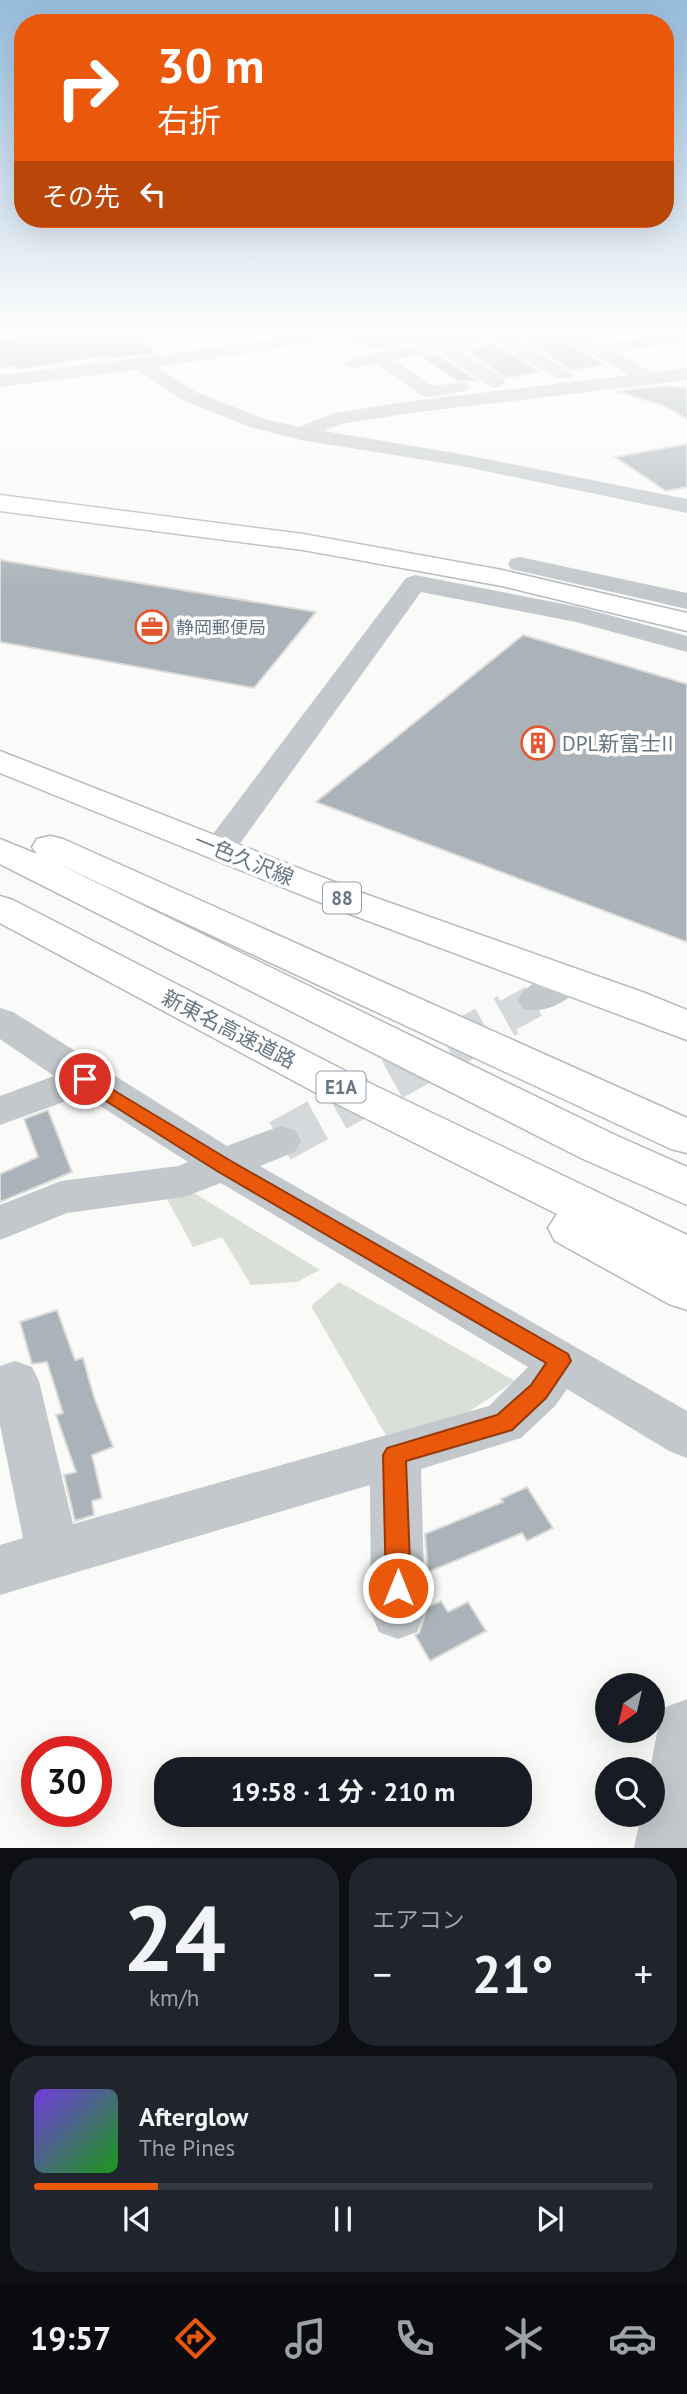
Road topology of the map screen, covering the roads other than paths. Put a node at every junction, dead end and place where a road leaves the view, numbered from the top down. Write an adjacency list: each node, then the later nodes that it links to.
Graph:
1 (248, 419): 3 (street)
2 (334, 419): 3 (street)
3 (301, 434): 6 (street)
4 (0, 493): 9 (main road)
5 (0, 503): 10 (main road)
6 (687, 506)
7 (520, 564): 8 (street)
8 (687, 601)
9 (687, 611)
10 (687, 622)
11 (687, 644): 14 (street)
12 (0, 761): 14 (main road, 一色久沢線 / 88)
13 (0, 824): 22 (main road)
14 (219, 849): 19 (main road, 一色久沢線 / 88)
15 (0, 850): 25 (main road)
16 (0, 908): 17 (main road, 新東名高速道路 / E1A)
17 (100, 962): 27 (main road, 新東名高速道路 / E1A); 28 (main road)
18 (0, 1021): 20 (street)
19 (687, 1026)
20 (85, 1079): 21 (street); 24 (street)
21 (0, 1111)
22 (687, 1137)
23 (280, 1141): 24 (street)
24 (224, 1166): 26 (street); 29 (street)
25 (687, 1187)
26 (0, 1223)
27 (687, 1257)
28 (687, 1290)
29 (560, 1361): 31 (street); 32 (street)
30 (15, 1381): 33 (street)
31 (687, 1436)
32 (395, 1455): 33 (street); 35 (street)
33 (53, 1554): 34 (street)
34 (0, 1570)
35 (398, 1613)
36 (687, 1728): 37 (street)
37 (665, 1848)

